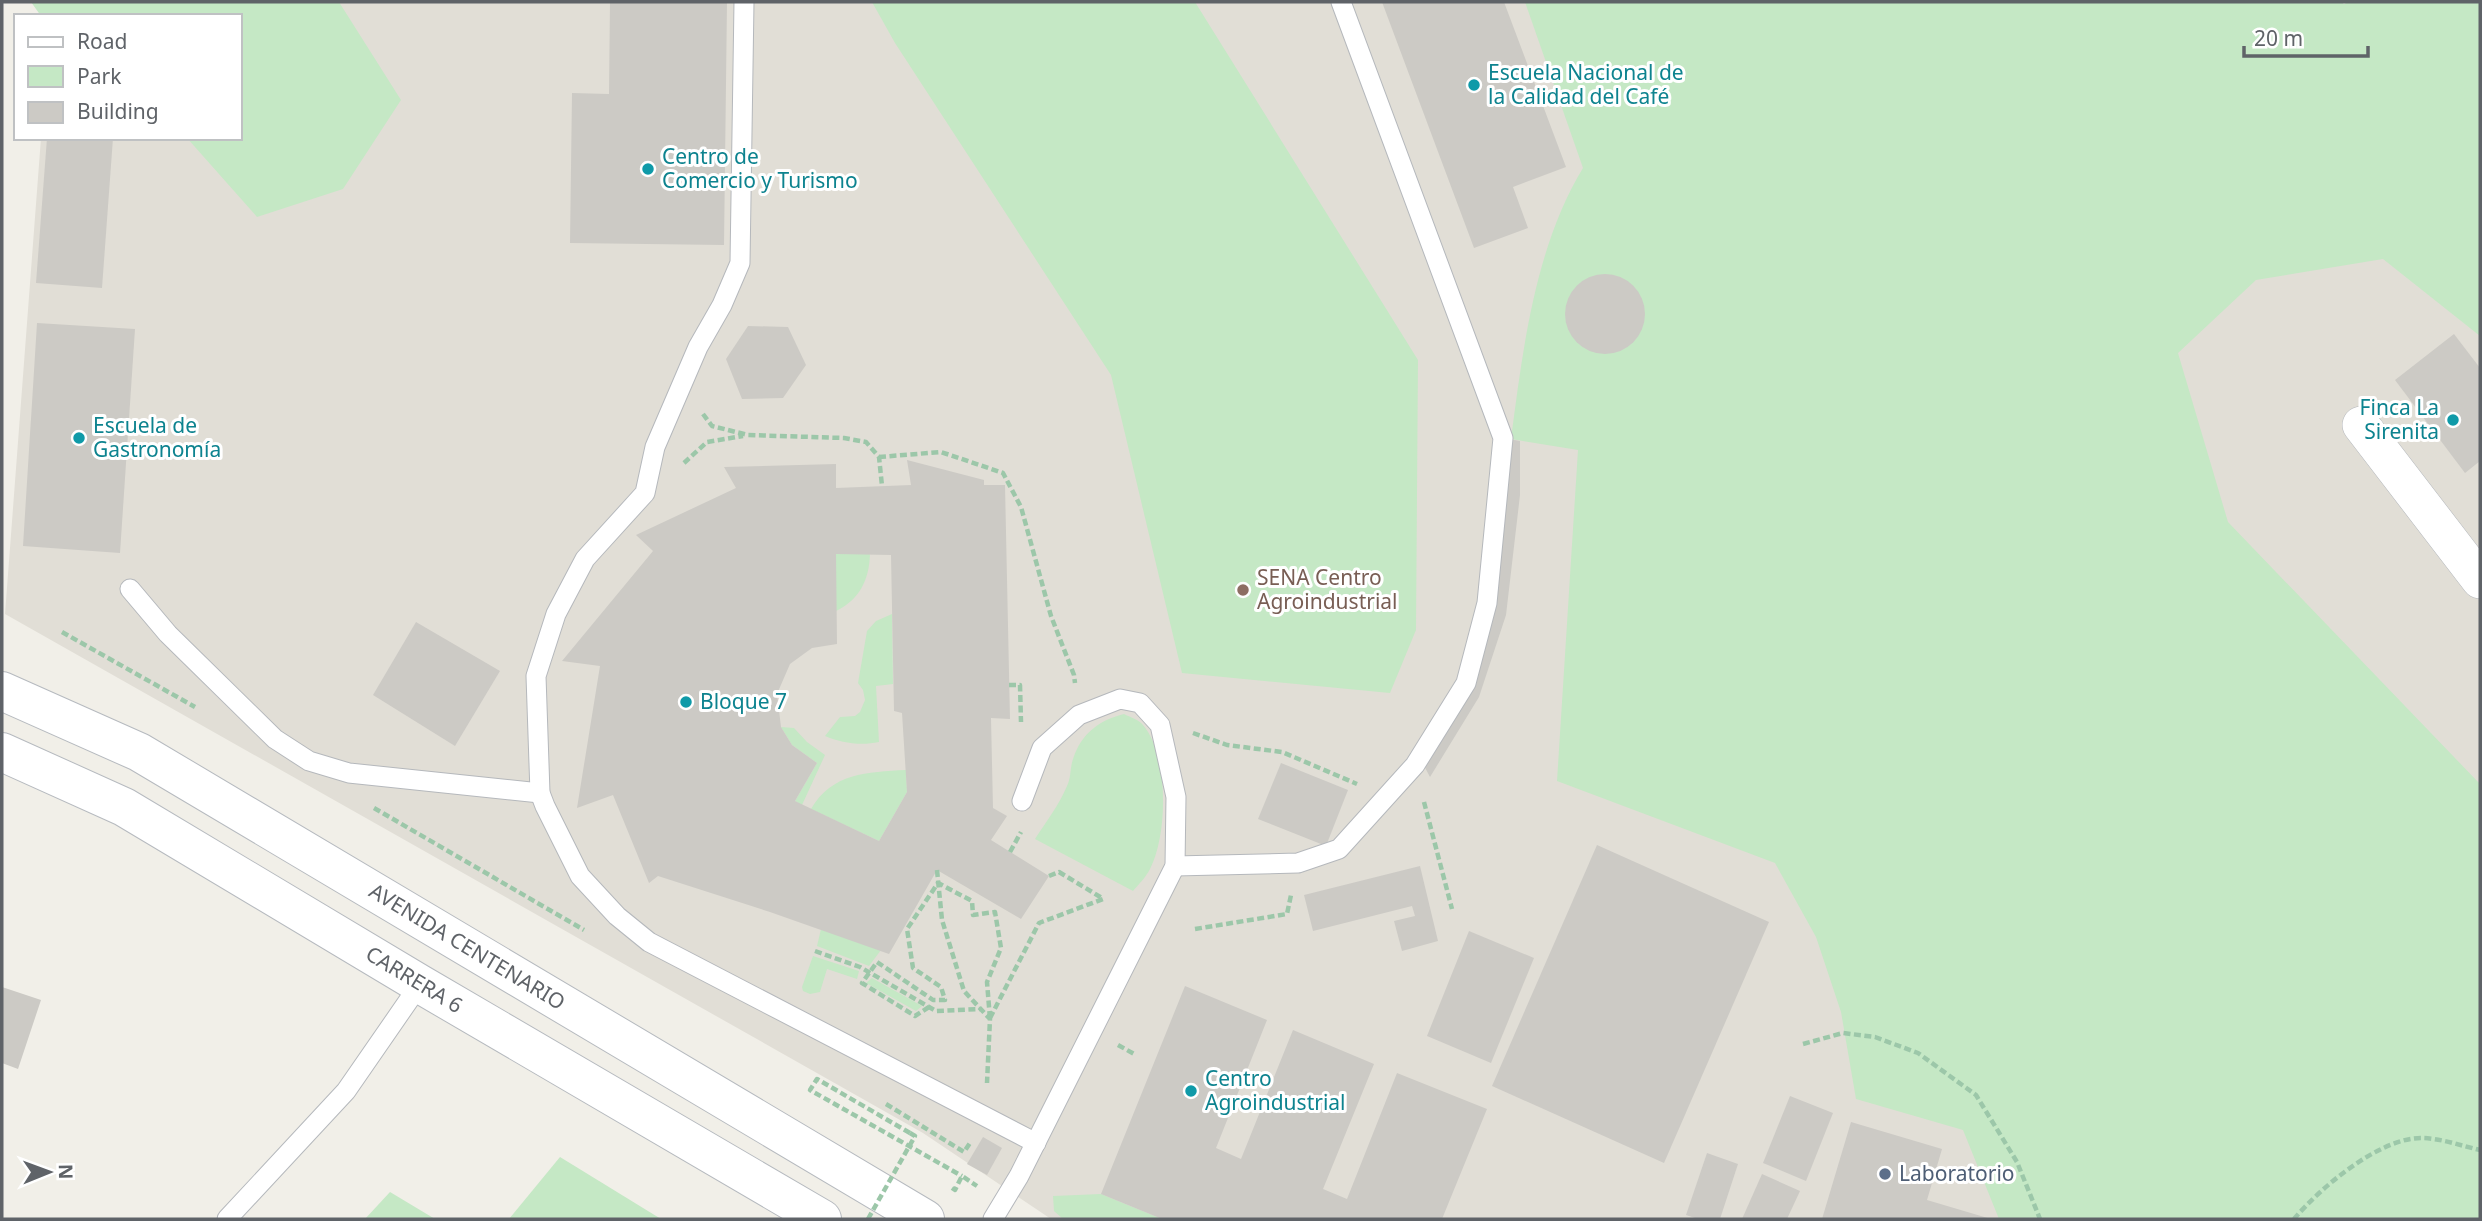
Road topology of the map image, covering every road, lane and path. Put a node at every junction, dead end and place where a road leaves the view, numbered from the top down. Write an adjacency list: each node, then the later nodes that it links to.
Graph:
1 (744, 2): 8 (lane)
2 (1340, 2): 19 (lane)
3 (701, 411): 5 (path)
4 (2361, 425): 9 (street)
5 (748, 435): 6 (path); 8 (path)
6 (879, 457): 7 (path); 15 (path)
7 (882, 486)
8 (645, 493): 20 (lane)
9 (2480, 580)
10 (130, 589): 20 (lane)
11 (62, 632): 14 (path)
12 (1009, 685): 16 (path)
13 (2, 691): 47 (main road, AVENIDA CENTENARIO)
14 (201, 710)
15 (1079, 715): 17 (lane); 22 (lane)
16 (1021, 722)
17 (1160, 725): 21 (path); 24 (lane)
18 (2, 752): 34 (main road, CARRERA 6)
19 (1415, 765): 21 (lane); 28 (path)
20 (540, 793): 40 (lane)
21 (1387, 797): 24 (lane)
22 (1022, 801)
23 (368, 805): 31 (path)
24 (1175, 866): 41 (lane)
25 (937, 870): 27 (path)
26 (1049, 876): 37 (path)
27 (937, 883): 33 (path); 36 (path); 37 (path)
28 (1452, 909)
29 (1287, 914): 30 (path)
30 (1195, 929)
31 (585, 930)
32 (815, 951): 33 (path)
33 (871, 974): 35 (path); 35 (path)
34 (420, 984): 44 (lane); 45 (main road, CARRERA 6)
35 (929, 1007): 36 (path)
36 (980, 1009): 37 (path)
37 (989, 1019): 40 (path)
38 (1803, 1044): 49 (path)
39 (883, 1102): 40 (path)
40 (985, 1117): 41 (lane)
41 (1036, 1143): 48 (lane)
42 (2480, 1150): 50 (path)
43 (962, 1176): 46 (path, bridge)
44 (227, 1219)
45 (822, 1219)
46 (868, 1219)
47 (925, 1219)
48 (993, 1219)
49 (2040, 1219)
50 (2294, 1219)

